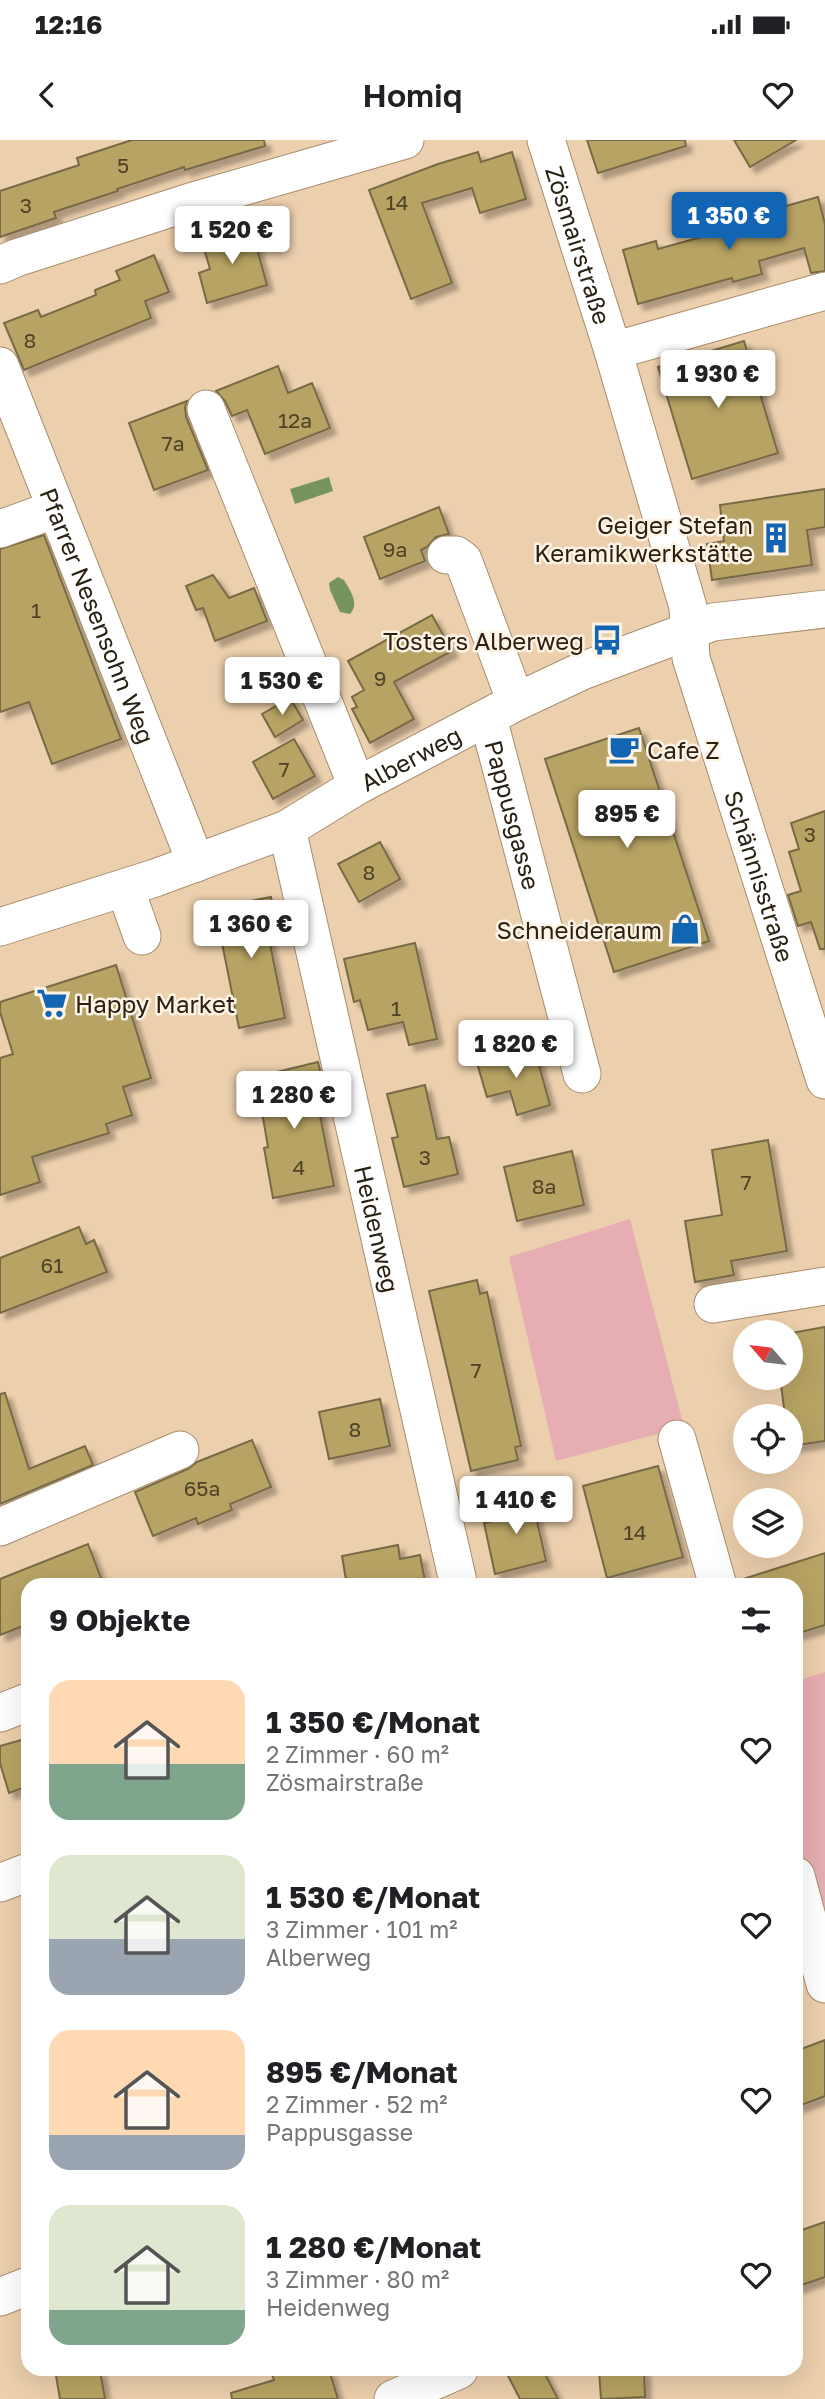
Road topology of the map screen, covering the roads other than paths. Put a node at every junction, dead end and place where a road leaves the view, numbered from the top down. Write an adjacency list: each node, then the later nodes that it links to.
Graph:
1 (405, 140): 3 (street)
2 (546, 140): 5 (street, Zösmairstraße)
3 (0, 265)
4 (825, 292): 5 (street, Zösmairstraße)
5 (613, 351): 12 (street, Zösmairstraße)
6 (0, 366): 8 (street, Pfarrer Nesensohn Weg)
7 (206, 409): 14 (street)
8 (56, 509): 9 (street); 16 (street, Pfarrer Nesensohn Weg)
9 (0, 529)
10 (446, 555): 13 (street, Pappusgasse)
11 (825, 609): 12 (street, Alberweg)
12 (689, 630): 13 (street, Alberweg); 21 (street, Schännisstraße)
13 (502, 710): 14 (street, Alberweg); 20 (street, Pappusgasse)
14 (357, 786): 15 (street, Alberweg)
15 (287, 829): 16 (street, Alberweg); 27 (street, Heidenweg)
16 (196, 863): 17 (street, Alberweg)
17 (125, 888): 18 (street, Alberweg); 19 (street)
18 (0, 927)
19 (142, 936)
20 (582, 1074)
21 (825, 1080)
22 (825, 1286): 23 (street)
23 (713, 1304)
24 (677, 1439): 28 (street)
25 (180, 1450): 26 (street)
26 (0, 1527)
27 (457, 1578)
28 (716, 1578)
29 (21, 1705): 30 (street)
30 (0, 1713)
31 (21, 1875): 32 (street)
32 (0, 1883)
33 (803, 1902): 34 (street)
34 (825, 1984): 35 (street)
35 (803, 1992)
36 (21, 2289): 37 (street)
37 (0, 2297)
38 (446, 2376): 39 (street)
39 (393, 2399)

